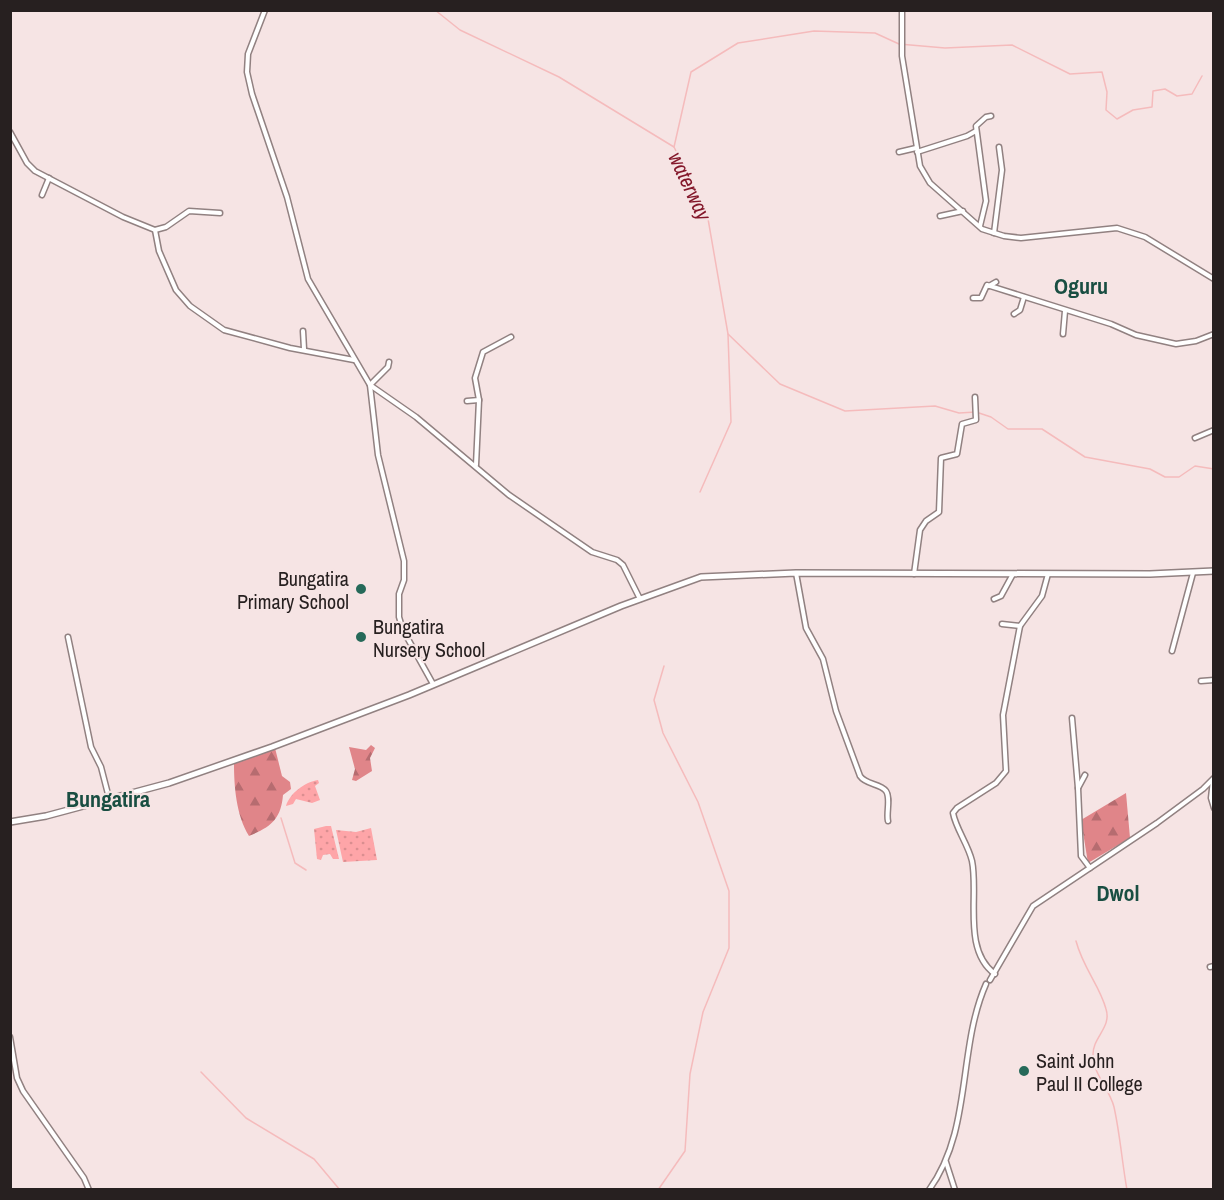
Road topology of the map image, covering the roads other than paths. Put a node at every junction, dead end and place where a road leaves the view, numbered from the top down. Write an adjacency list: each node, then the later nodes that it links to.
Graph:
1 (265, 10): 29 (street)
2 (902, 10): 7 (street)
3 (991, 116): 4 (street)
4 (976, 131): 7 (street); 14 (street)
5 (10, 132): 9 (street)
6 (999, 147): 16 (street)
7 (916, 150): 8 (street); 11 (street)
8 (899, 152)
9 (49, 178): 10 (street); 15 (street)
10 (42, 195)
11 (963, 211): 13 (street); 14 (street)
12 (220, 213): 15 (street)
13 (940, 216)
14 (980, 227): 16 (street)
15 (155, 230): 28 (street)
16 (994, 233): 17 (street)
17 (1214, 279)
18 (996, 282): 19 (street)
19 (989, 286): 20 (street); 21 (street)
20 (1024, 297): 22 (street); 23 (street)
21 (974, 298)
22 (1066, 311): 25 (street); 26 (street)
23 (1014, 314)
24 (303, 331): 28 (street)
25 (1214, 333)
26 (1063, 334)
27 (511, 337): 33 (street)
28 (304, 349): 29 (street)
29 (354, 360): 31 (street)
30 (389, 362): 31 (street)
31 (370, 385): 37 (street); 52 (street)
32 (975, 397): 43 (street)
33 (480, 400): 34 (street); 37 (street)
34 (467, 401)
35 (1214, 430): 36 (street)
36 (1195, 438)
37 (476, 466): 44 (street)
38 (1214, 572): 42 (street)
39 (796, 573): 43 (street); 44 (street); 59 (street)
40 (1013, 573): 41 (street); 43 (street); 45 (street)
41 (1048, 573): 42 (street); 47 (street)
42 (1193, 573): 49 (street)
43 (914, 574)
44 (640, 599): 52 (street)
45 (994, 599)
46 (1002, 624): 47 (street)
47 (1020, 626): 62 (street)
48 (68, 637): 57 (street)
49 (1172, 651)
50 (1201, 681): 51 (street)
51 (1214, 681)
52 (434, 684): 57 (street)
53 (1072, 718): 56 (street)
54 (1085, 775): 56 (street)
55 (1213, 778): 58 (street); 61 (street)
56 (1078, 788): 61 (street)
57 (109, 798): 60 (street)
58 (1214, 808)
59 (888, 821)
60 (10, 822)
61 (1090, 868): 62 (street)
62 (995, 974): 63 (street)
63 (990, 980)
64 (986, 984): 66 (street)
65 (10, 1037): 67 (street)
66 (946, 1162): 68 (street); 69 (street)
67 (89, 1190)
68 (929, 1190)
69 (955, 1190)

